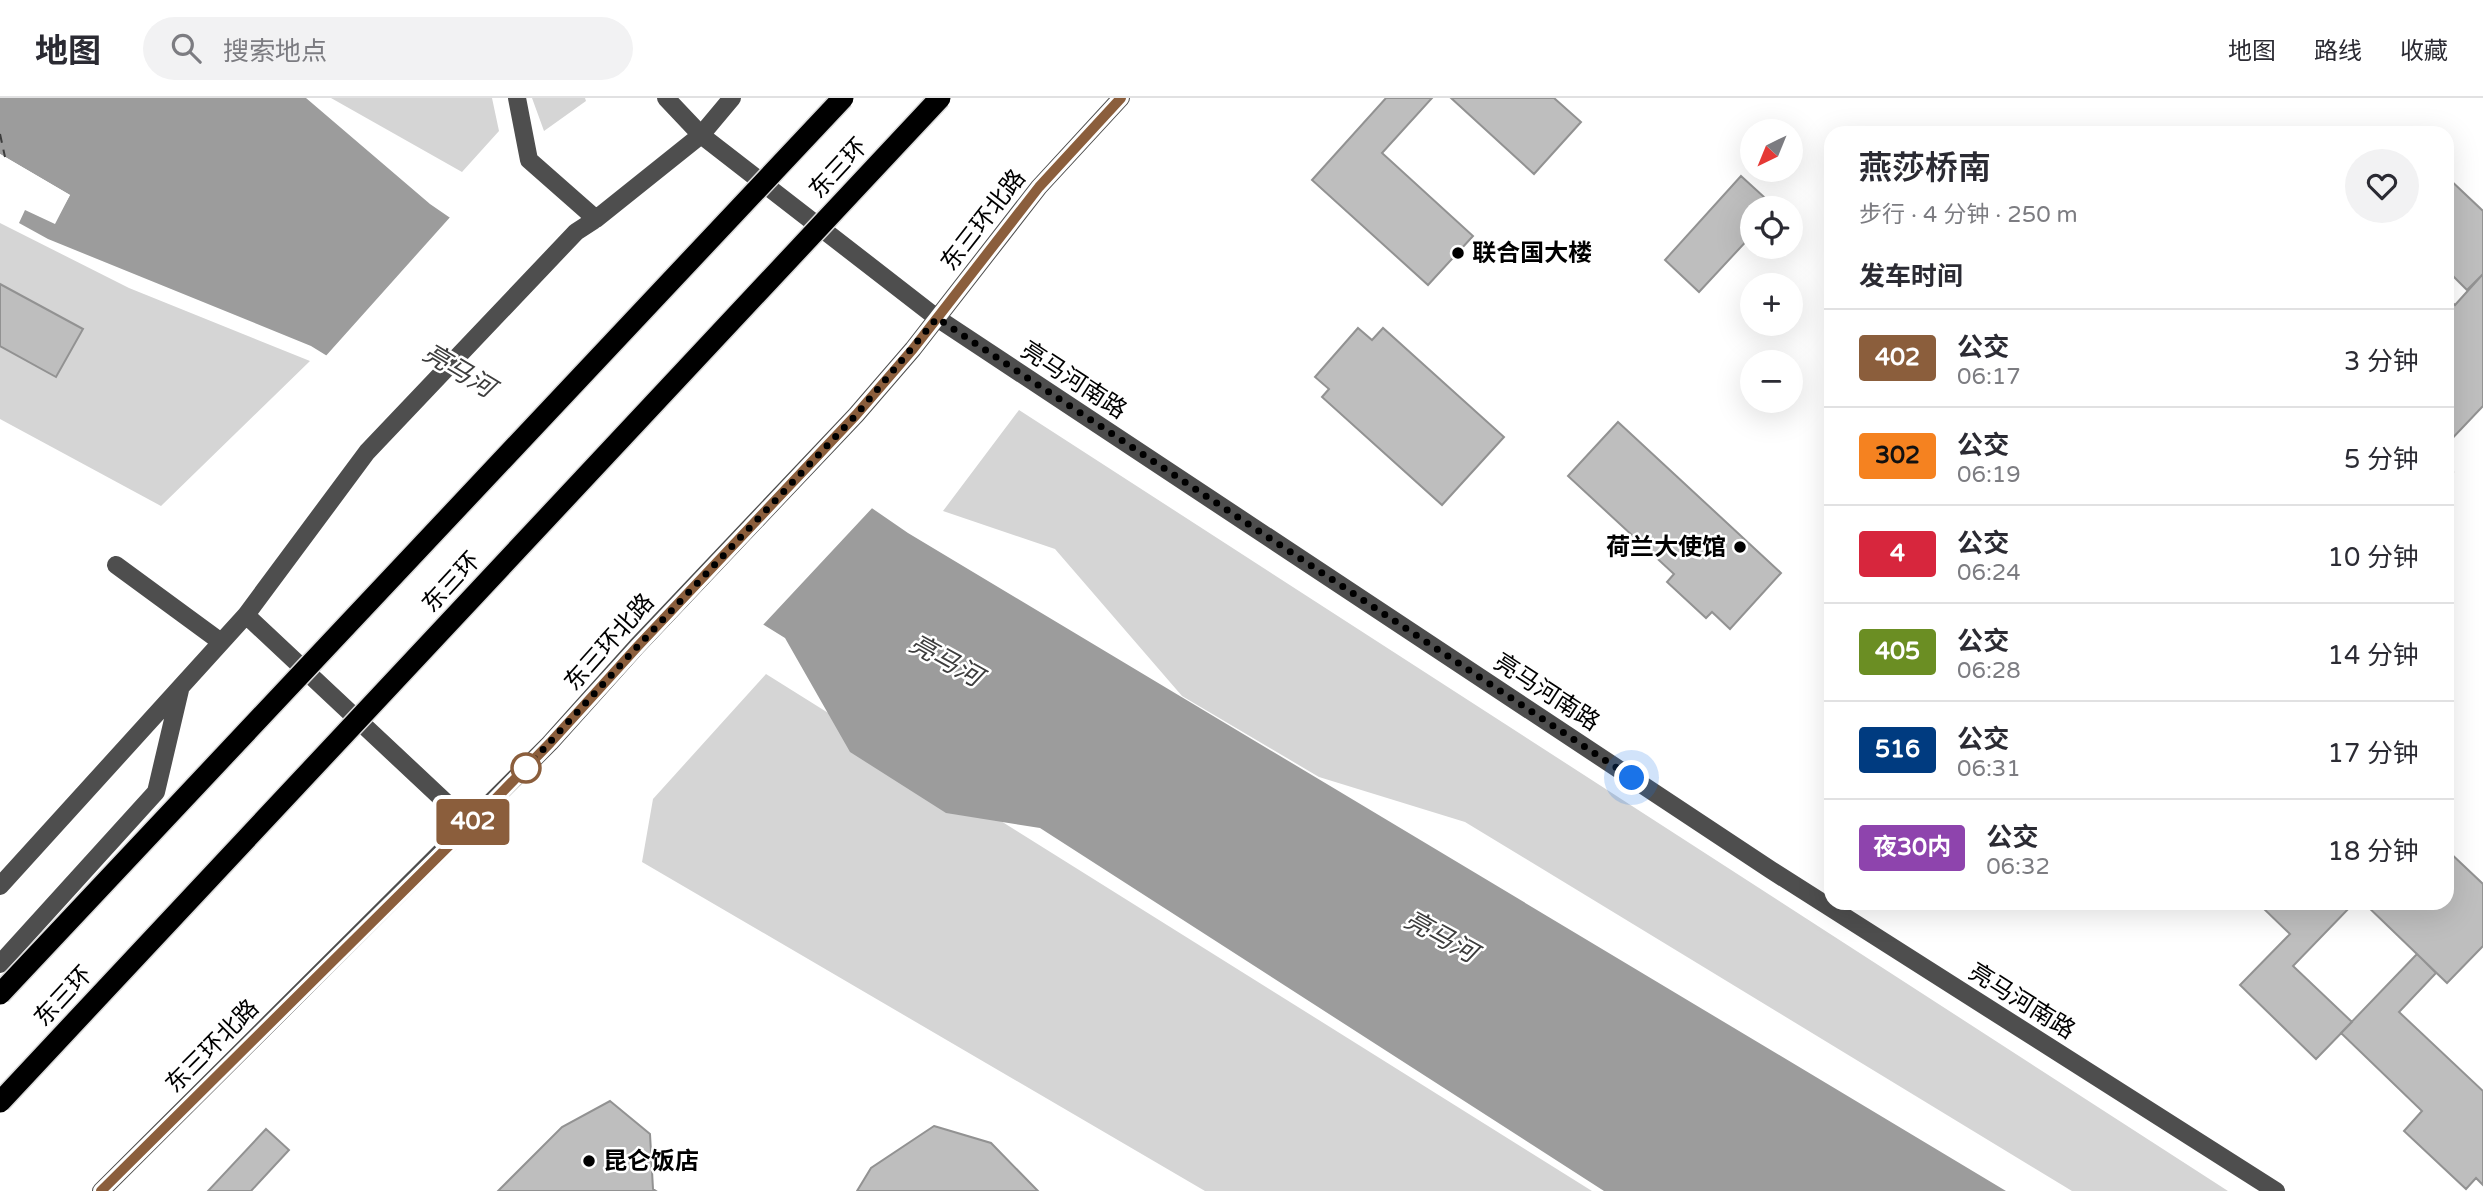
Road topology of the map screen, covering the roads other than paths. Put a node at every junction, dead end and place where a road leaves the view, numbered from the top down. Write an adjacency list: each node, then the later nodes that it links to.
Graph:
1 (517, 98): 8 (street)
2 (666, 98): 7 (street, 亮马河南路)
3 (732, 98): 7 (street)
4 (843, 98): 19 (highway, 东三环, bridge)
5 (940, 98): 20 (highway, 东三环, bridge)
6 (1121, 98): 9 (street, 东三环北路)
7 (701, 135): 8 (street); 9 (street, 亮马河南路)
8 (596, 219): 11 (street)
9 (937, 318): 14 (street, 东三环北路); 16 (street, 亮马河南路)
10 (116, 565): 12 (street)
11 (246, 615): 12 (street); 14 (street)
12 (221, 642): 13 (street)
13 (181, 687): 15 (street); 18 (street)
14 (470, 825): 21 (street, 东三环北路)
15 (0, 886)
16 (1824, 904)
17 (1834, 910): 22 (street, 亮马河南路)
18 (0, 964)
19 (0, 995)
20 (0, 1102)
21 (101, 1191)
22 (2276, 1191)

